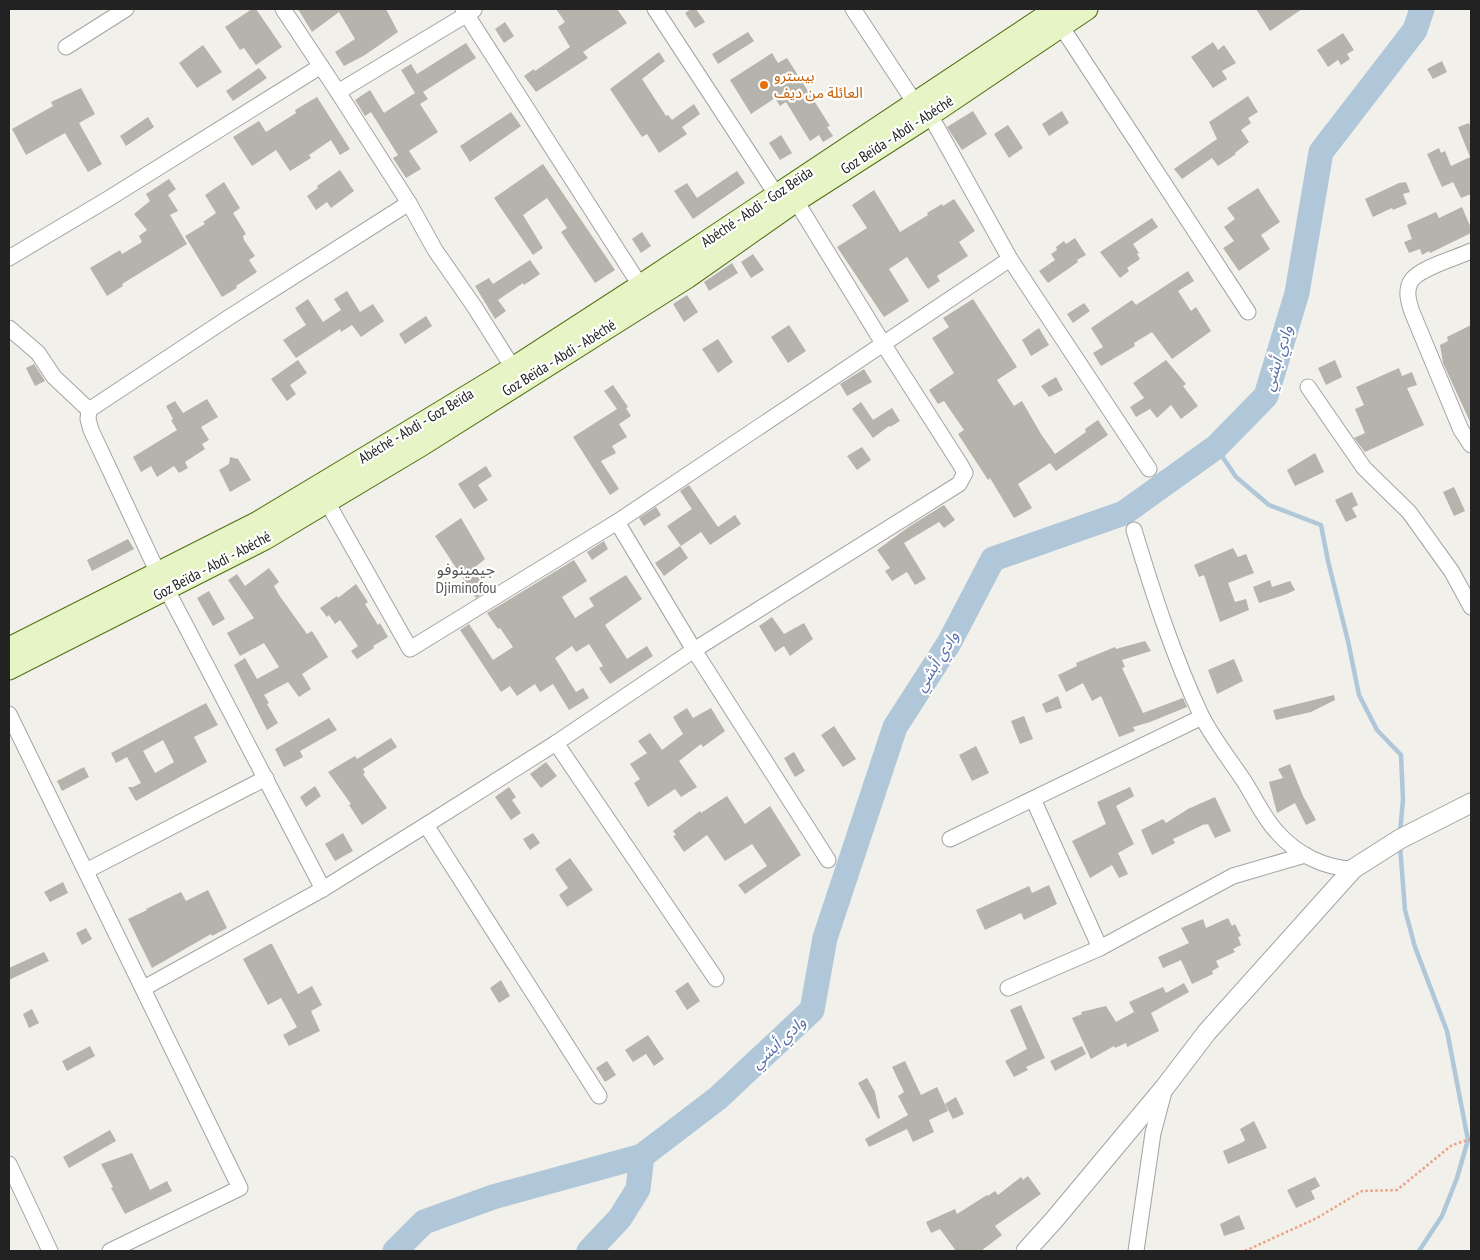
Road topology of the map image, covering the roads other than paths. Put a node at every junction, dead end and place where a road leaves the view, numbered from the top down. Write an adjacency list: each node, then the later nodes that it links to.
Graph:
1 (126, 9): 8 (street)
2 (283, 9): 9 (street)
3 (655, 9): 12 (street)
4 (853, 9): 11 (street)
5 (1087, 9): 7 (main road)
6 (469, 11): 10 (street); 18 (street)
7 (1059, 18): 11 (main road, Abéché - Abdi - Goz Beïda); 19 (street)
8 (66, 48)
9 (322, 66): 10 (street); 16 (street)
10 (338, 92): 14 (street)
11 (922, 109): 12 (main road, Abéché - Abdi - Goz Beïda); 13 (main road, Goz Beïda - Abdi - Abéché); 17 (street)
12 (776, 194): 18 (main road, Abéché - Abdi - Goz Beïda)
13 (796, 201): 18 (main road, Goz Beïda - Abdi - Abéché); 21 (street)
14 (409, 203): 22 (street); 24 (street)
15 (1471, 251): 25 (street)
16 (9, 258)
17 (1010, 259): 21 (street); 28 (street)
18 (645, 293): 22 (main road, Abéché - Abdi - Goz Beïda); 26 (main road, Goz Beïda - Abdi - Abéché)
19 (1248, 312)
20 (9, 328): 24 (street)
21 (884, 345): 30 (street); 35 (street)
22 (513, 368): 26 (main road, Abéché - Abdi - Goz Beïda)
23 (1308, 387): 33 (street)
24 (89, 410): 32 (street)
25 (1466, 428): 27 (street)
26 (412, 441): 29 (main road, Goz Beïda - Abdi - Abéché); 32 (main road, Abéché - Abdi - Goz Beïda)
27 (1471, 445)
28 (1150, 469)
29 (327, 502): 30 (street); 32 (main road, Goz Beïda - Abdi - Abéché)
30 (617, 522): 35 (street)
31 (1134, 530): 38 (street)
32 (163, 581): 34 (main road, Abéché - Abdi - Goz Beïda); 36 (main road, Goz Beïda - Abdi - Abéché); 40 (street)
33 (1471, 607)
34 (9, 648)
35 (694, 650): 39 (street); 46 (street)
36 (9, 669)
37 (9, 714): 48 (street)
38 (1202, 716): 41 (street); 45 (street)
39 (556, 743): 43 (street); 51 (street)
40 (266, 778): 48 (street); 49 (street)
41 (1033, 799): 44 (street); 50 (street)
42 (1471, 803): 47 (street)
43 (426, 825): 49 (street); 55 (street)
44 (950, 839)
45 (1305, 855): 47 (street); 50 (street)
46 (828, 860)
47 (1353, 869): 54 (street)
48 (86, 871): 52 (street)
49 (323, 889): 52 (street)
50 (1100, 948): 53 (street)
51 (716, 979)
52 (144, 988): 58 (street)
53 (1008, 988)
54 (1165, 1087): 59 (street); 60 (street)
55 (598, 1096)
56 (9, 1164): 57 (street)
57 (50, 1251)
58 (110, 1251)
59 (1026, 1251)
60 (1136, 1251)

